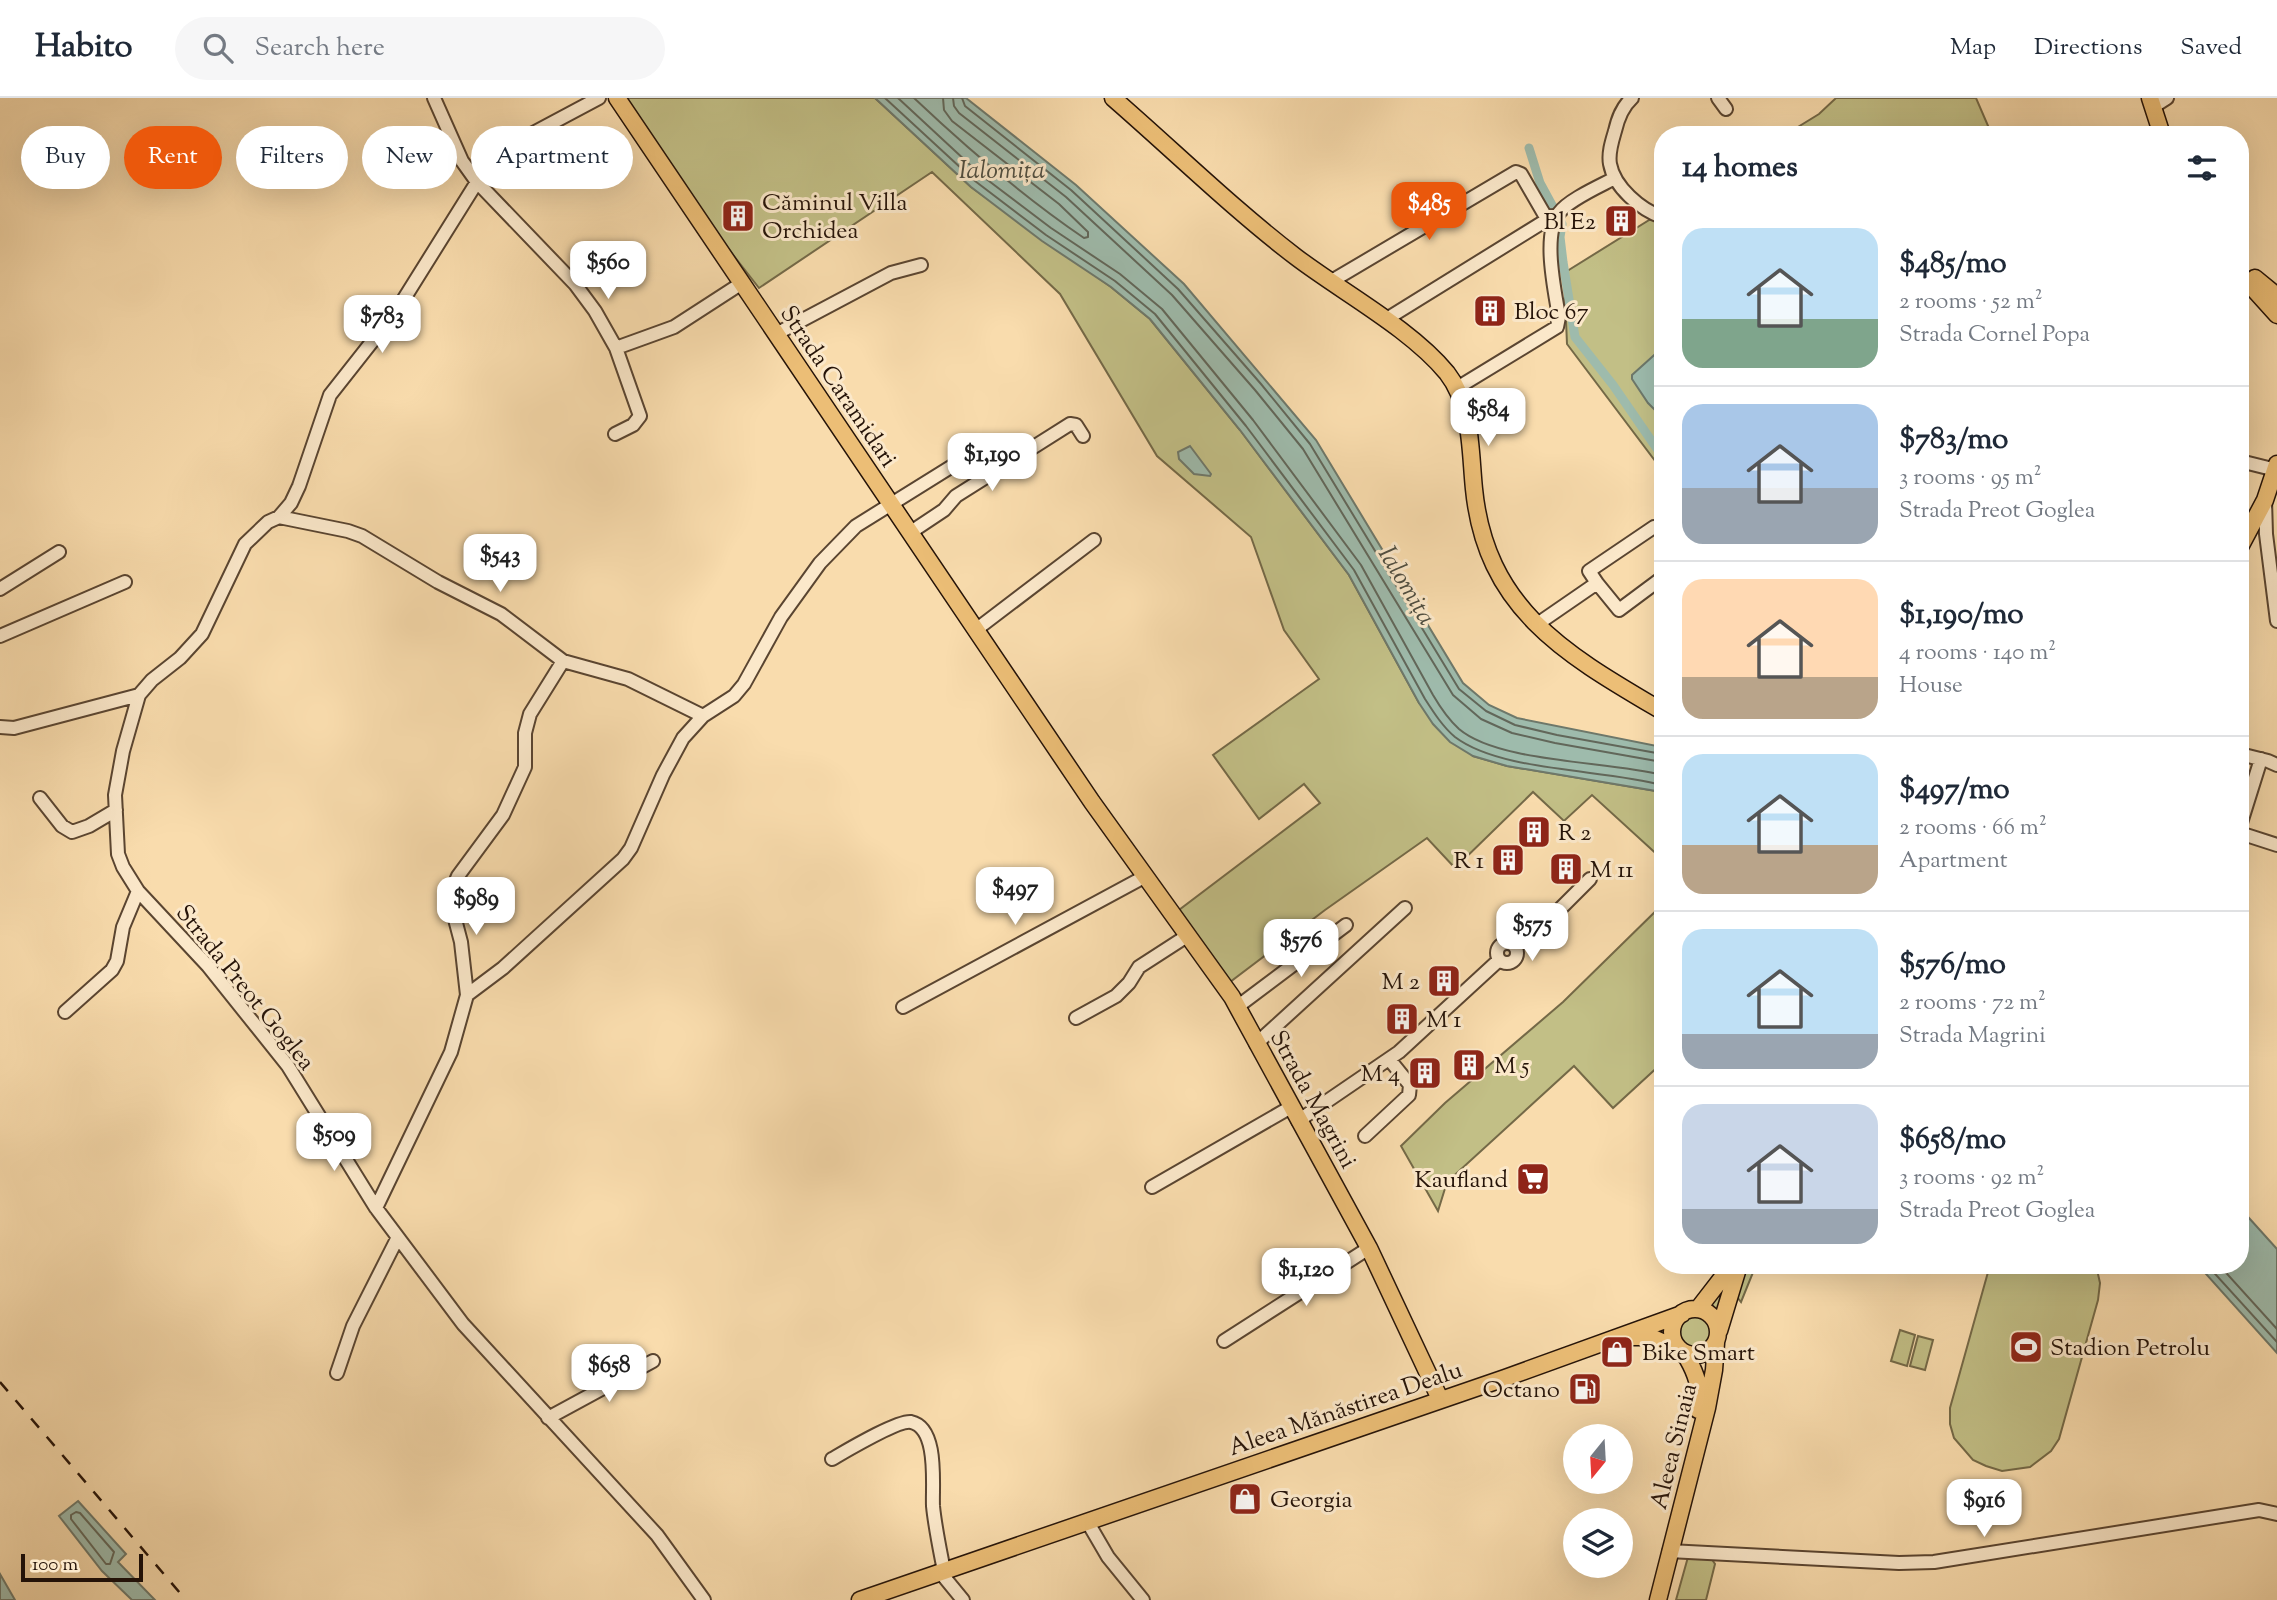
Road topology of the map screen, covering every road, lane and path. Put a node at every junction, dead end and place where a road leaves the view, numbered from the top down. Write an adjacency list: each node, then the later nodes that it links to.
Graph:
1 (434, 98): 10 (street)
2 (599, 98): 7 (street, Strada Preot Goglea)
3 (617, 98): 20 (main road, Strada Caramidari)
4 (1113, 98): 19 (main road)
5 (1632, 98): 11 (street)
6 (2158, 101): 8 (main road); 9 (main road)
7 (546, 126)
8 (2161, 126)
9 (2166, 126)
10 (471, 174)
11 (1615, 178): 14 (street); 15 (street)
12 (473, 189): 35 (street, Strada Preot Goglea)
13 (484, 189): 26 (street)
14 (1559, 212): 16 (street); 27 (street)
15 (1654, 213)
16 (1547, 219): 19 (street); 24 (street)
17 (920, 265): 25 (street)
18 (2249, 272): 22 (main road)
19 (1330, 282): 24 (main road)
20 (742, 283): 25 (main road, Strada Caramidari); 26 (street)
21 (2249, 284): 23 (main road)
22 (2277, 296)
23 (2277, 315)
24 (1385, 320): 27 (main road)
25 (776, 334): 33 (main road, Strada Caramidari)
26 (616, 348): 28 (street)
27 (1457, 388): 48 (main road)
28 (615, 434)
29 (1083, 436): 38 (street)
30 (962, 460): 33 (street)
31 (2249, 462): 32 (street)
32 (2276, 467): 34 (main road)
33 (892, 504): 38 (main road, Strada Caramidari); 54 (street)
34 (2261, 510): 37 (main road); 39 (street)
35 (279, 517): 51 (street); 52 (street, Strada Preot Goglea)
36 (1654, 527): 44 (street)
37 (2249, 531)
38 (911, 532): 49 (main road, Strada Caramidari)
39 (2266, 534): 40 (main road); 47 (street)
40 (2249, 536)
41 (1094, 540): 49 (street)
42 (59, 552): 46 (street)
43 (125, 582): 50 (street)
44 (1597, 583): 45 (street); 48 (street)
45 (1654, 584)
46 (0, 589)
47 (2277, 621)
48 (1536, 625): 53 (main road)
49 (977, 629): 63 (main road, Strada Caramidari)
50 (0, 636)
51 (563, 661): 54 (street); 71 (street)
52 (139, 695): 55 (street, Strada Preot Goglea); 61 (street, Strada Preot Goglea)
53 (1654, 706)
54 (703, 716): 71 (street)
55 (0, 727)
56 (2249, 756): 57 (street)
57 (2261, 759): 58 (street); 59 (street)
58 (2277, 765)
59 (2249, 797)
60 (40, 798): 61 (street)
61 (116, 810): 67 (street, Strada Preot Goglea)
62 (2249, 836): 64 (street)
63 (1118, 839): 65 (main road, Strada Magrini)
64 (2277, 845)
65 (1144, 877): 70 (main road, Strada Magrini); 72 (street)
66 (1590, 879): 77 (street)
67 (138, 891): 74 (street); 81 (street, Strada Preot Goglea)
68 (1405, 908): 76 (street)
69 (1346, 925): 73 (street)
70 (1187, 936): 73 (main road, Strada Magrini); 75 (street)
71 (467, 996): 81 (street)
72 (903, 1007)
73 (1237, 1007): 76 (main road, Strada Magrini)
74 (65, 1012)
75 (1076, 1018)
76 (1256, 1044): 78 (main road, Strada Magrini)
77 (1389, 1059): 78 (street); 79 (street)
78 (1294, 1114): 80 (street); 83 (main road, Strada Magrini)
79 (1365, 1136)
80 (1152, 1187)
81 (376, 1208): 82 (street, Strada Preot Goglea)
82 (397, 1239): 93 (street); 95 (street, Strada Preot Goglea)
83 (1369, 1248): 90 (street); 94 (main road, Strada Magrini)
84 (1725, 1274): 86 (main road)
85 (1736, 1274): 89 (main road)
86 (1698, 1309): 87 (main road); 89 (main road)
87 (1682, 1314): 88 (main road, Aleea Mănăstirea Dealu); 91 (main road, Aleea Sinaia)
88 (1617, 1338): 91 (main road, Aleea Mănăstirea Dealu); 94 (main road, Aleea Mănăstirea Dealu)
89 (1717, 1338): 91 (main road, Aleea Sinaia); 99 (main road, Aleea Sinaia)
90 (1224, 1341)
91 (1682, 1351): 105 (main road, Aleea Sinaia)
92 (653, 1360): 95 (street)
93 (337, 1373)
94 (1440, 1399): 98 (main road, Aleea Mănăstirea Dealu)
95 (548, 1418): 101 (street, Strada Preot Goglea)
96 (832, 1459): 100 (street)
97 (2277, 1514): 99 (street)
98 (1087, 1521): 100 (main road, Aleea Mănăstirea Dealu); 104 (street)
99 (1669, 1551): 106 (main road, Aleea Sinaia)
100 (942, 1572): 102 (main road, Aleea Mănăstirea Dealu); 103 (street)
101 (704, 1600)
102 (860, 1600)
103 (963, 1600)
104 (1143, 1600)
105 (1650, 1600)
106 (1658, 1600)

